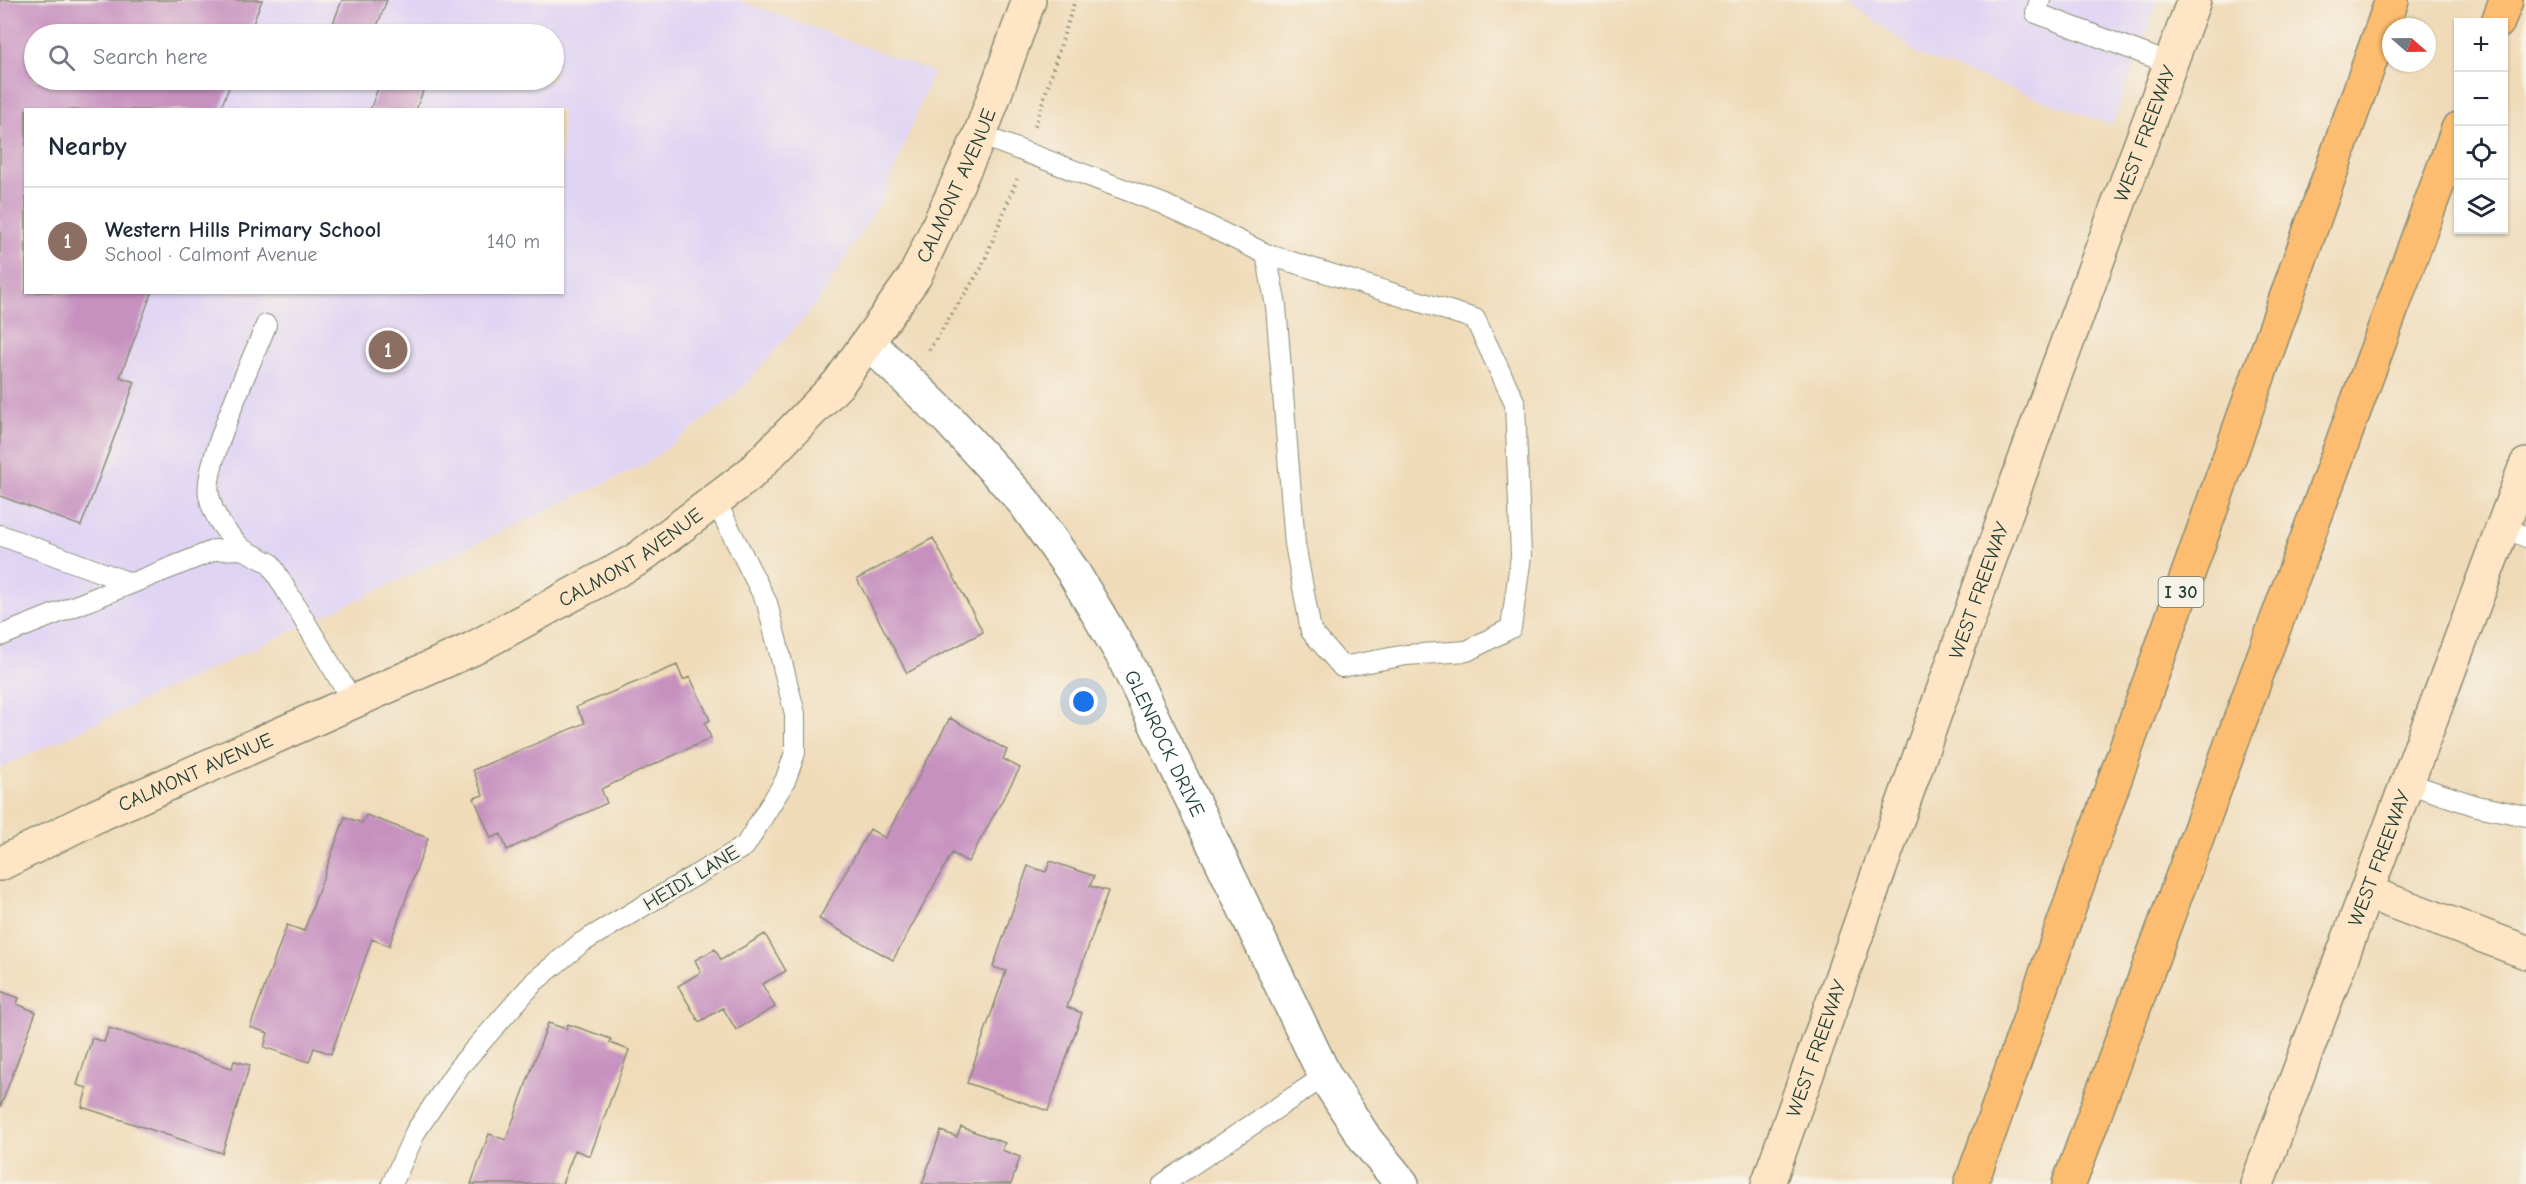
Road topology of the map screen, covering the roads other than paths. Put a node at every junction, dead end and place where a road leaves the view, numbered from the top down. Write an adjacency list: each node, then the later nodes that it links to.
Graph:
1 (1029, 0): 8 (main road, CALMONT AVENUE)
2 (2040, 0): 7 (lane)
3 (2194, 0): 7 (main road, WEST FREEWAY)
4 (2392, 0): 31 (highway, I 30)
5 (2506, 0): 6 (highway)
6 (2499, 18)
7 (2171, 64): 30 (main road, WEST FREEWAY)
8 (980, 135): 10 (lane); 12 (main road, CALMONT AVENUE)
9 (2454, 140): 32 (highway)
10 (1266, 254): 10 (lane)
11 (266, 325): 17 (lane)
12 (869, 343): 14 (main road, CALMONT AVENUE); 26 (street, GLENROCK DRIVE)
13 (2526, 465): 15 (main road, WEST FREEWAY)
14 (715, 500): 20 (main road, CALMONT AVENUE); 27 (lane, HEIDI LANE)
15 (2514, 532): 21 (main road, WEST FREEWAY)
16 (0, 535): 18 (lane)
17 (243, 549): 18 (lane); 20 (lane)
18 (130, 583): 19 (lane)
19 (0, 636)
20 (353, 702): 23 (main road, CALMONT AVENUE)
21 (2407, 783): 22 (lane); 24 (main road, WEST FREEWAY)
22 (2526, 816)
23 (0, 864)
24 (2366, 892): 25 (main road); 33 (main road, WEST FREEWAY)
25 (2526, 952)
26 (1325, 1076): 28 (lane); 29 (street, GLENROCK DRIVE)
27 (392, 1184)
28 (1163, 1184)
29 (1402, 1184)
30 (1768, 1184)
31 (1971, 1184)
32 (2069, 1184)
33 (2257, 1184)

